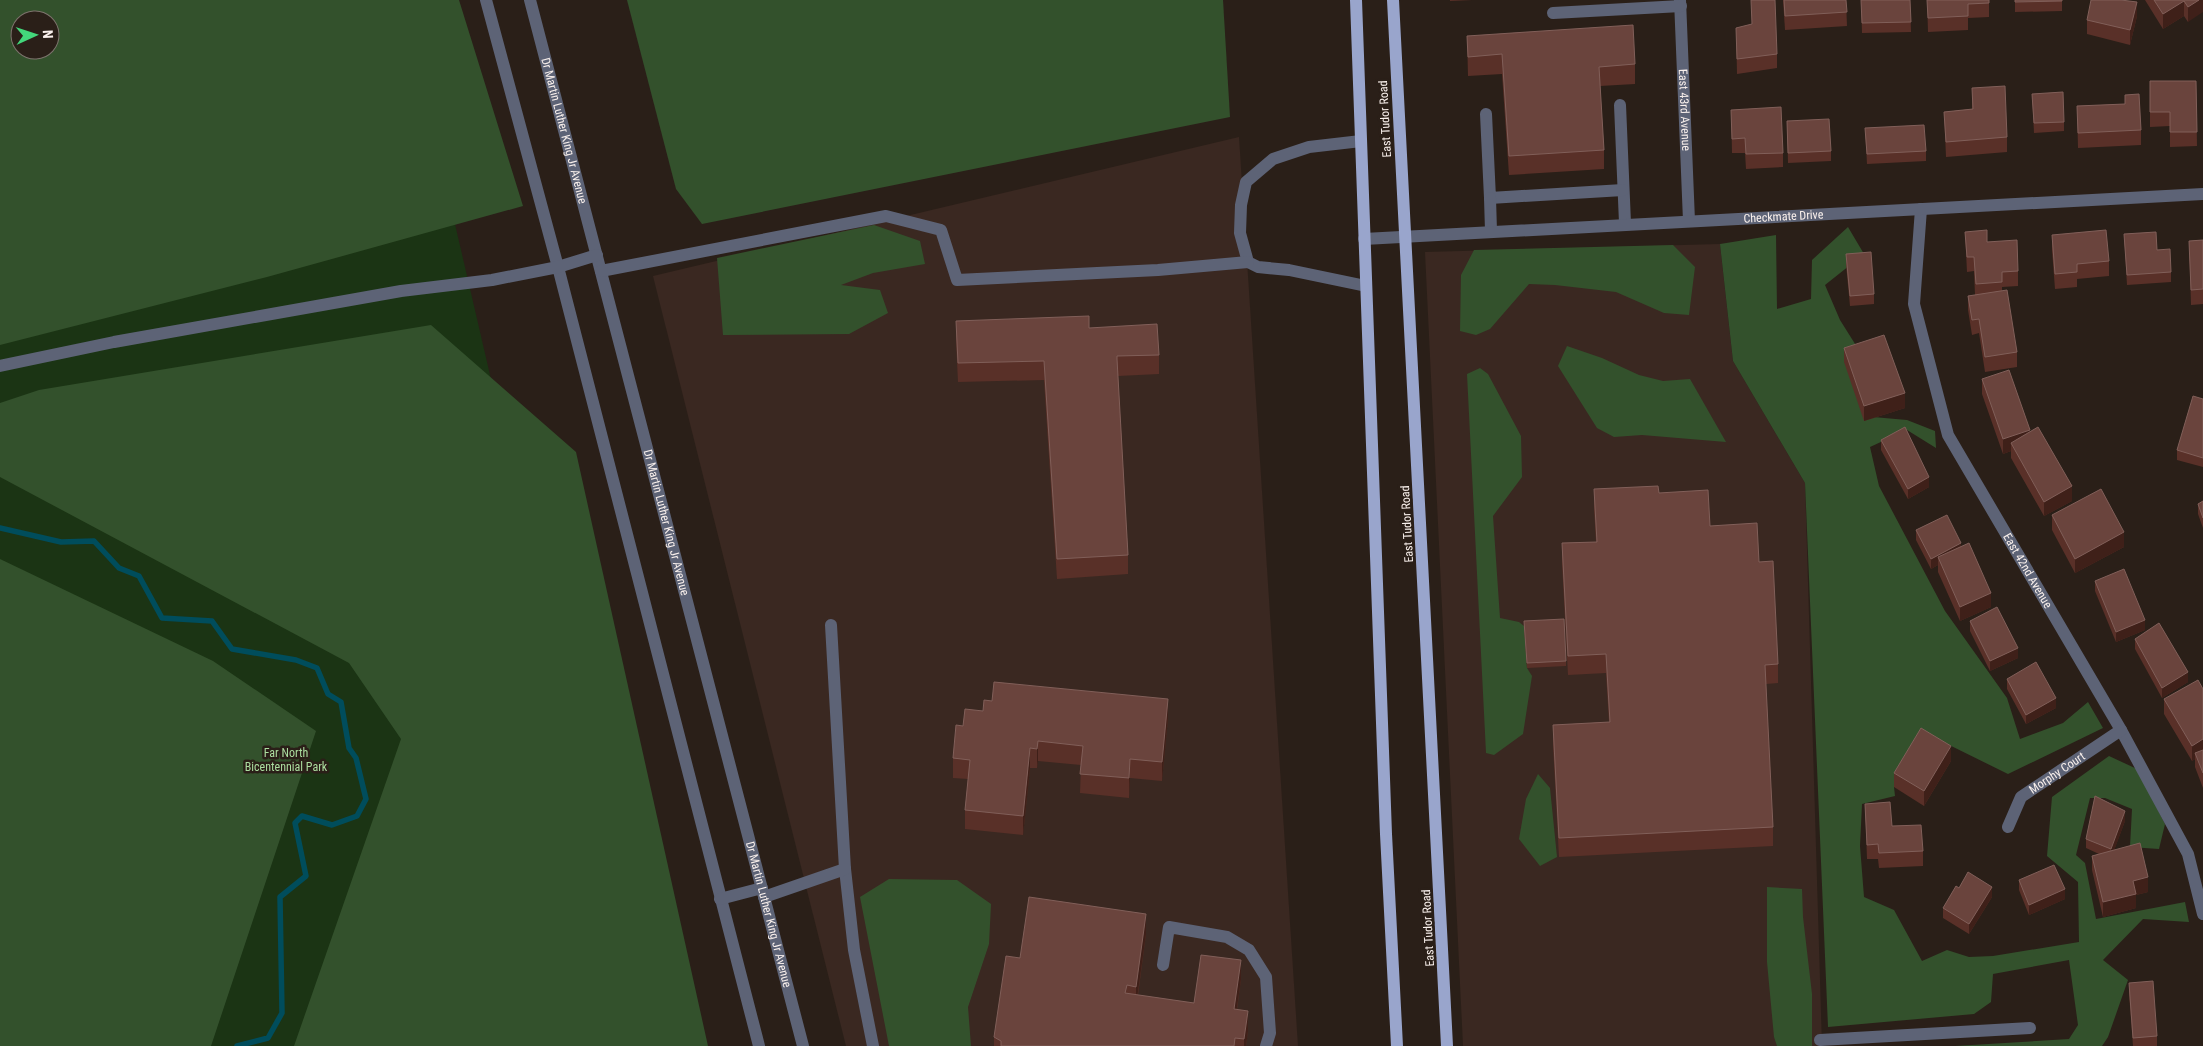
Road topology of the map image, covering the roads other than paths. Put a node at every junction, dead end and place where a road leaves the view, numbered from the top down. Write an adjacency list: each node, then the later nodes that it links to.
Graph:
1 (486, 0): 22 (street)
2 (530, 0): 20 (street, Dr Martin Luther King Jr Avenue)
3 (1356, 0): 10 (main road, East Tudor Road)
4 (1393, 0): 18 (main road, East Tudor Road)
5 (1681, 3): 6 (street); 15 (street, East 43rd Avenue)
6 (1634, 4): 7 (street)
7 (1553, 13)
8 (1620, 105): 11 (street)
9 (1486, 114): 13 (street)
10 (1361, 141): 19 (main road, East Tudor Road); 21 (street)
11 (1624, 190): 13 (street); 16 (street)
12 (2203, 194): 14 (street, Checkmate Drive)
13 (1490, 198): 17 (street)
14 (1920, 209): 15 (street, Checkmate Drive); 27 (street, East 42nd Avenue)
15 (1689, 221): 16 (street, Checkmate Drive)
16 (1625, 223): 17 (street, Checkmate Drive)
17 (1491, 231): 18 (street, Checkmate Drive)
18 (1405, 236): 19 (street, Checkmate Drive); 41 (main road, East Tudor Road)
19 (1364, 239): 24 (main road, East Tudor Road)
20 (597, 255): 22 (street); 23 (street, Dr Martin Luther King Jr Avenue)
21 (1248, 262): 23 (street); 24 (street)
22 (558, 267): 25 (street); 31 (street)
23 (600, 271): 30 (street, Dr Martin Luther King Jr Avenue)
24 (1366, 286): 40 (main road, East Tudor Road)
25 (0, 366)
26 (831, 625): 29 (street)
27 (2121, 730): 28 (street, Morphy Court); 32 (street, East 42nd Avenue)
28 (2008, 827)
29 (845, 869): 30 (street); 38 (street)
30 (763, 892): 31 (street); 37 (street, Dr Martin Luther King Jr Avenue)
31 (720, 899): 36 (street)
32 (2203, 914)
33 (1163, 965): 39 (street)
34 (2030, 1028): 35 (street)
35 (1820, 1040)
36 (759, 1046)
37 (803, 1046)
38 (874, 1046)
39 (1266, 1046)
40 (1397, 1046)
41 (1448, 1046)

